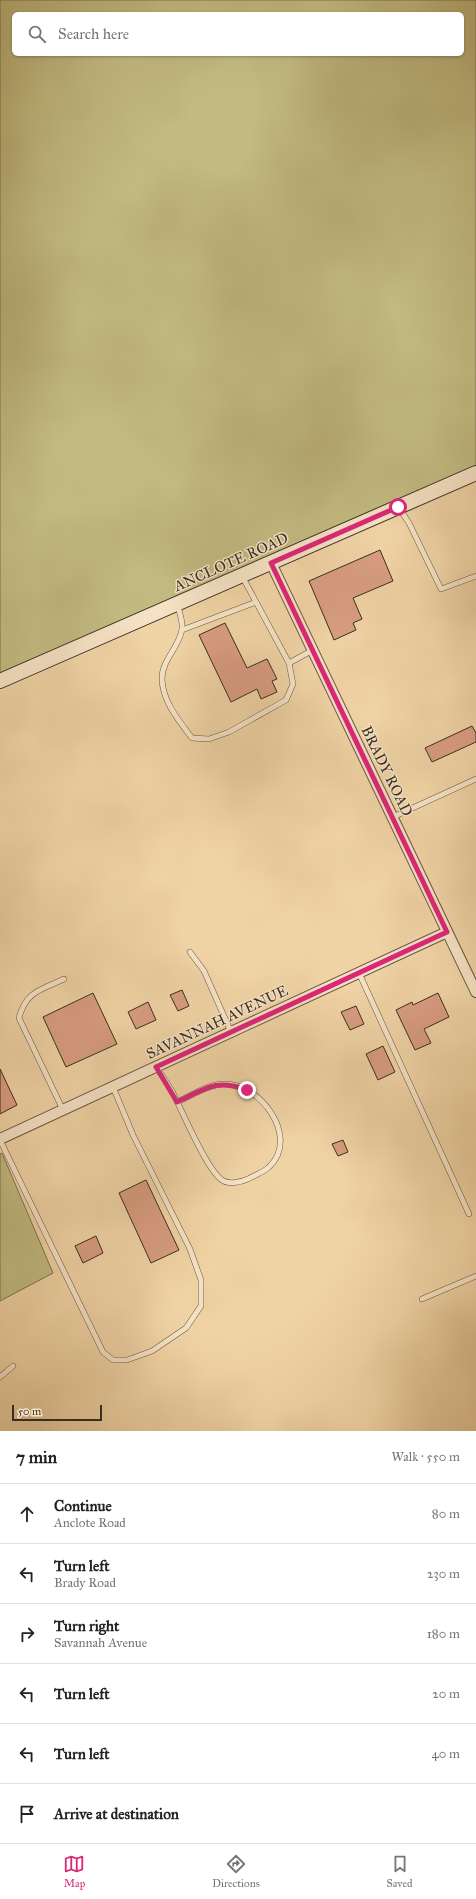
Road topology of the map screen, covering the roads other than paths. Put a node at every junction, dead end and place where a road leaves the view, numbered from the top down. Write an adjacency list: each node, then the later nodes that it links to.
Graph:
1 (476, 473): 2 (street, ANCLOTE ROAD)
2 (398, 507): 3 (street, ANCLOTE ROAD); 5 (lane)
3 (271, 563): 4 (street, ANCLOTE ROAD); 9 (street, BRADY ROAD)
4 (242, 576): 6 (lane); 7 (street, ANCLOTE ROAD)
5 (476, 576)
6 (256, 602): 8 (lane); 10 (lane)
7 (178, 604): 8 (lane); 11 (street, ANCLOTE ROAD)
8 (182, 630): 10 (lane)
9 (312, 650): 10 (lane); 13 (street, BRADY ROAD)
10 (289, 663)
11 (0, 681)
12 (476, 779): 13 (lane)
13 (392, 818): 14 (street, BRADY ROAD)
14 (447, 932): 16 (street, SAVANNAH AVENUE); 18 (street, BRADY ROAD)
15 (190, 952): 19 (lane)
16 (358, 973): 19 (street, SAVANNAH AVENUE); 25 (lane)
17 (64, 979): 23 (lane)
18 (476, 992)
19 (231, 1032): 20 (street, SAVANNAH AVENUE)
20 (156, 1067): 21 (street, SAVANNAH AVENUE); 22 (lane)
21 (113, 1087): 23 (street, SAVANNAH AVENUE); 24 (lane)
22 (177, 1102): 22 (lane)
23 (63, 1110): 24 (street, SAVANNAH AVENUE)
24 (0, 1140)
25 (469, 1214)
26 (476, 1276): 27 (lane)
27 (422, 1299)
28 (13, 1366): 29 (lane)
29 (0, 1377)

